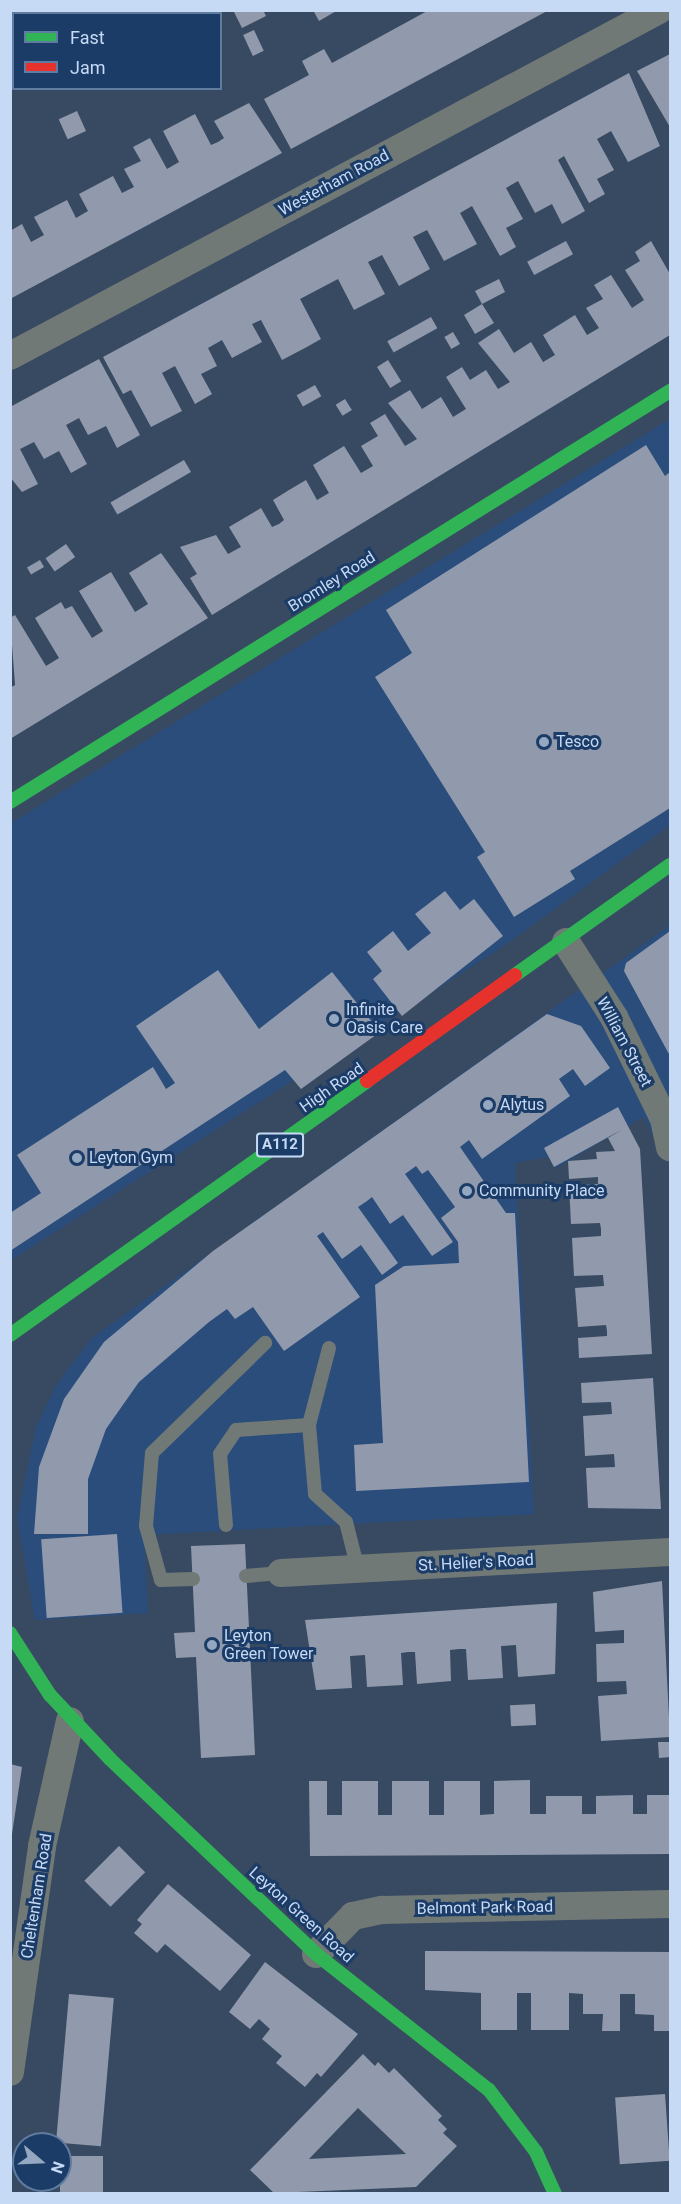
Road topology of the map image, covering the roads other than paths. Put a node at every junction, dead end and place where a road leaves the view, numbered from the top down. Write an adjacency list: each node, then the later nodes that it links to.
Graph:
1 (659, 10): 2 (street, Westerham Road)
2 (10, 356)
3 (670, 391): 4 (main road, Bromley Road)
4 (10, 802)
5 (670, 865): 6 (main road, High Road / A112)
6 (566, 942): 7 (street, William Street); 8 (main road, High Road / A112)
7 (670, 1147)
8 (10, 1335)
9 (265, 1343): 17 (lane)
10 (329, 1348): 11 (lane)
11 (309, 1425): 12 (lane); 14 (lane)
12 (226, 1525)
13 (670, 1552): 14 (street, St. Helier's Road)
14 (358, 1569): 15 (street, St. Helier's Road)
15 (281, 1574): 16 (lane)
16 (246, 1575)
17 (193, 1579)
18 (10, 1633): 19 (main road, Leyton Green Road)
19 (24, 1657): 20 (main road); 21 (main road, Leyton Green Road)
20 (10, 1662)
21 (70, 1720): 23 (main road, Leyton Green Road); 24 (street, Cheltenham Road)
22 (670, 1904): 23 (street, Belmont Park Road)
23 (316, 1954): 25 (main road, Leyton Green Road)
24 (10, 2072)
25 (555, 2193)

